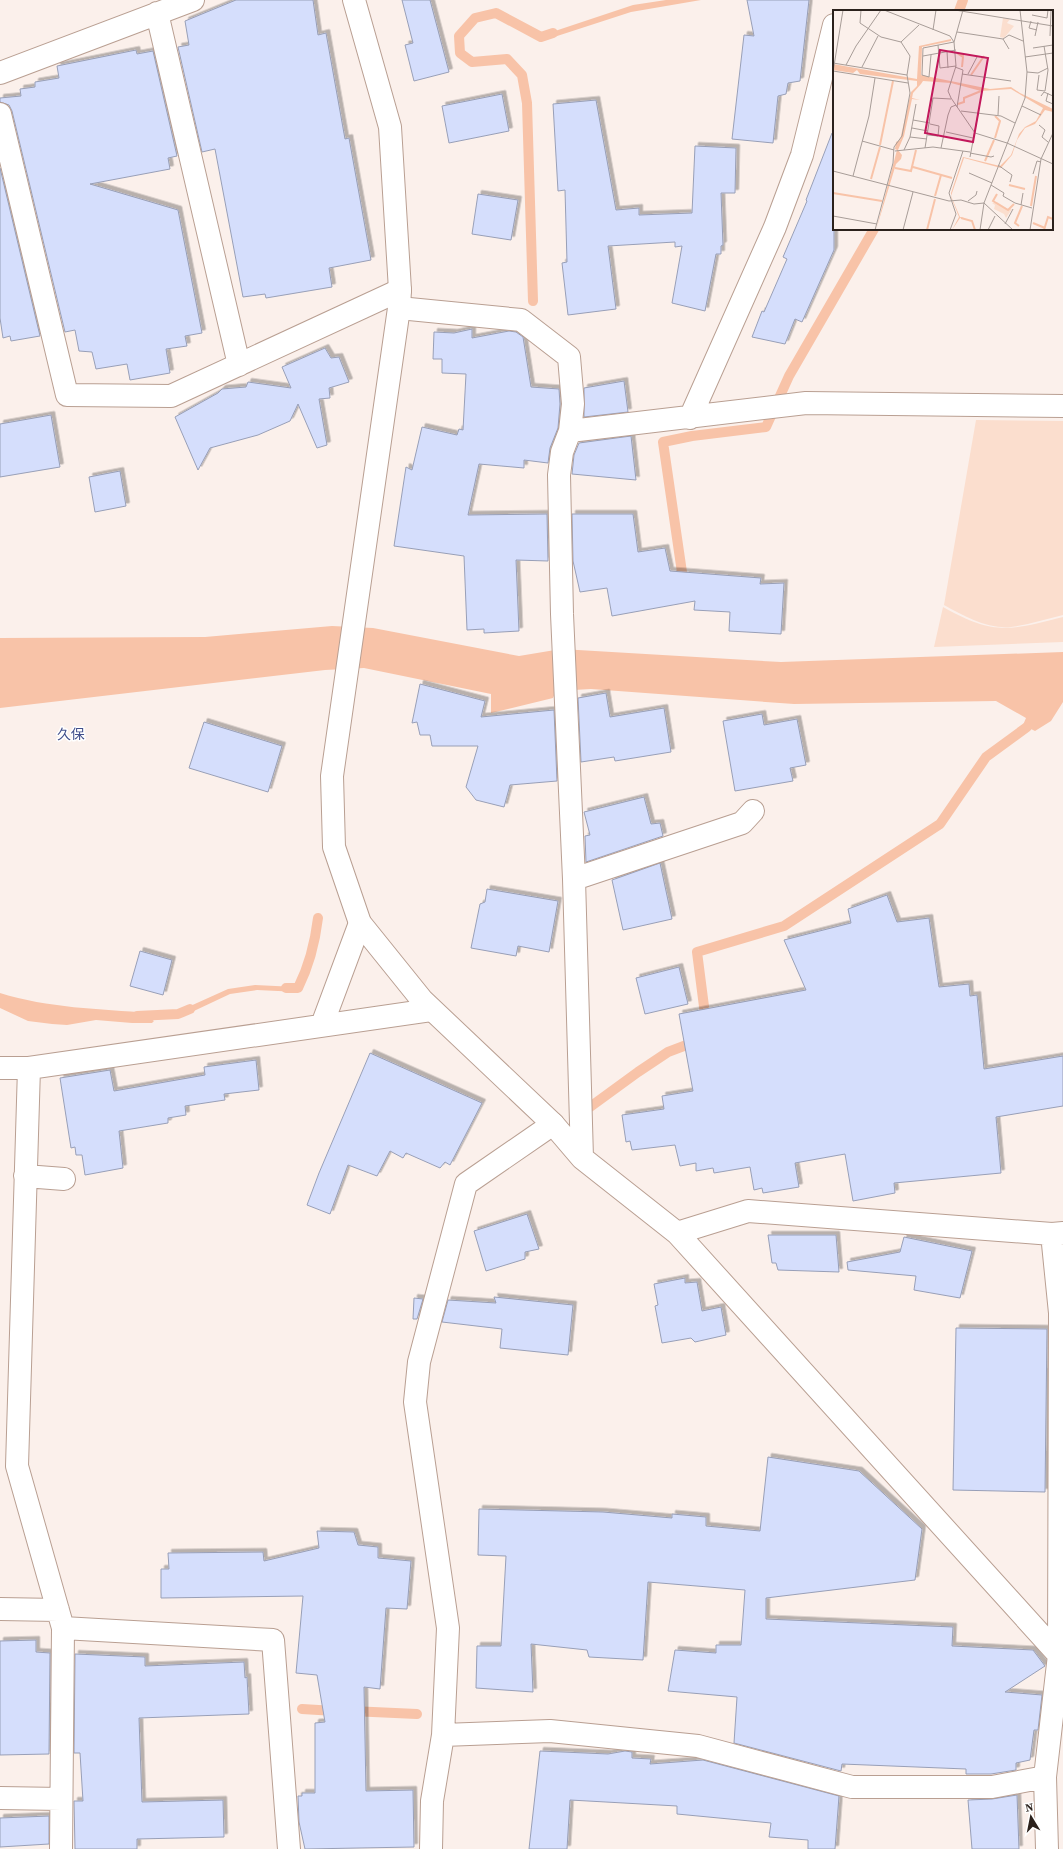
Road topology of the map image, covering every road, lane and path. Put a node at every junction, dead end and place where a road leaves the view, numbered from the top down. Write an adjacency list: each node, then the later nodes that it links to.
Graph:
1 (193, 0): 3 (street)
2 (354, 0): 8 (street)
3 (157, 13): 5 (street); 9 (street)
4 (833, 34): 6 (street)
5 (0, 73)
6 (828, 80): 11 (street)
7 (0, 114): 9 (street)
8 (400, 299): 9 (street); 12 (street); 15 (street)
9 (239, 365)
10 (1063, 406): 11 (street)
11 (690, 418): 12 (street)
12 (570, 431): 14 (street)
13 (753, 811): 14 (street)
14 (574, 879): 21 (street)
15 (360, 923): 16 (street); 17 (street)
16 (432, 1010): 17 (street); 20 (street)
17 (322, 1025): 19 (street)
18 (0, 1068): 19 (street)
19 (28, 1068): 22 (street)
20 (553, 1124): 21 (street); 30 (street)
21 (582, 1158): 24 (street)
22 (25, 1176): 23 (street); 26 (street)
23 (64, 1179)
24 (677, 1233): 25 (street); 29 (street)
25 (1058, 1234): 29 (street)
26 (8, 1465): 28 (street)
27 (0, 1609): 28 (street)
28 (61, 1619): 33 (street); 35 (street)
29 (1061, 1655): 31 (street)
30 (443, 1735): 31 (street); 36 (street)
31 (1045, 1777): 37 (street)
32 (0, 1798): 33 (street)
33 (61, 1799): 34 (street)
34 (61, 1849)
35 (289, 1849)
36 (431, 1849)
37 (1047, 1849)

